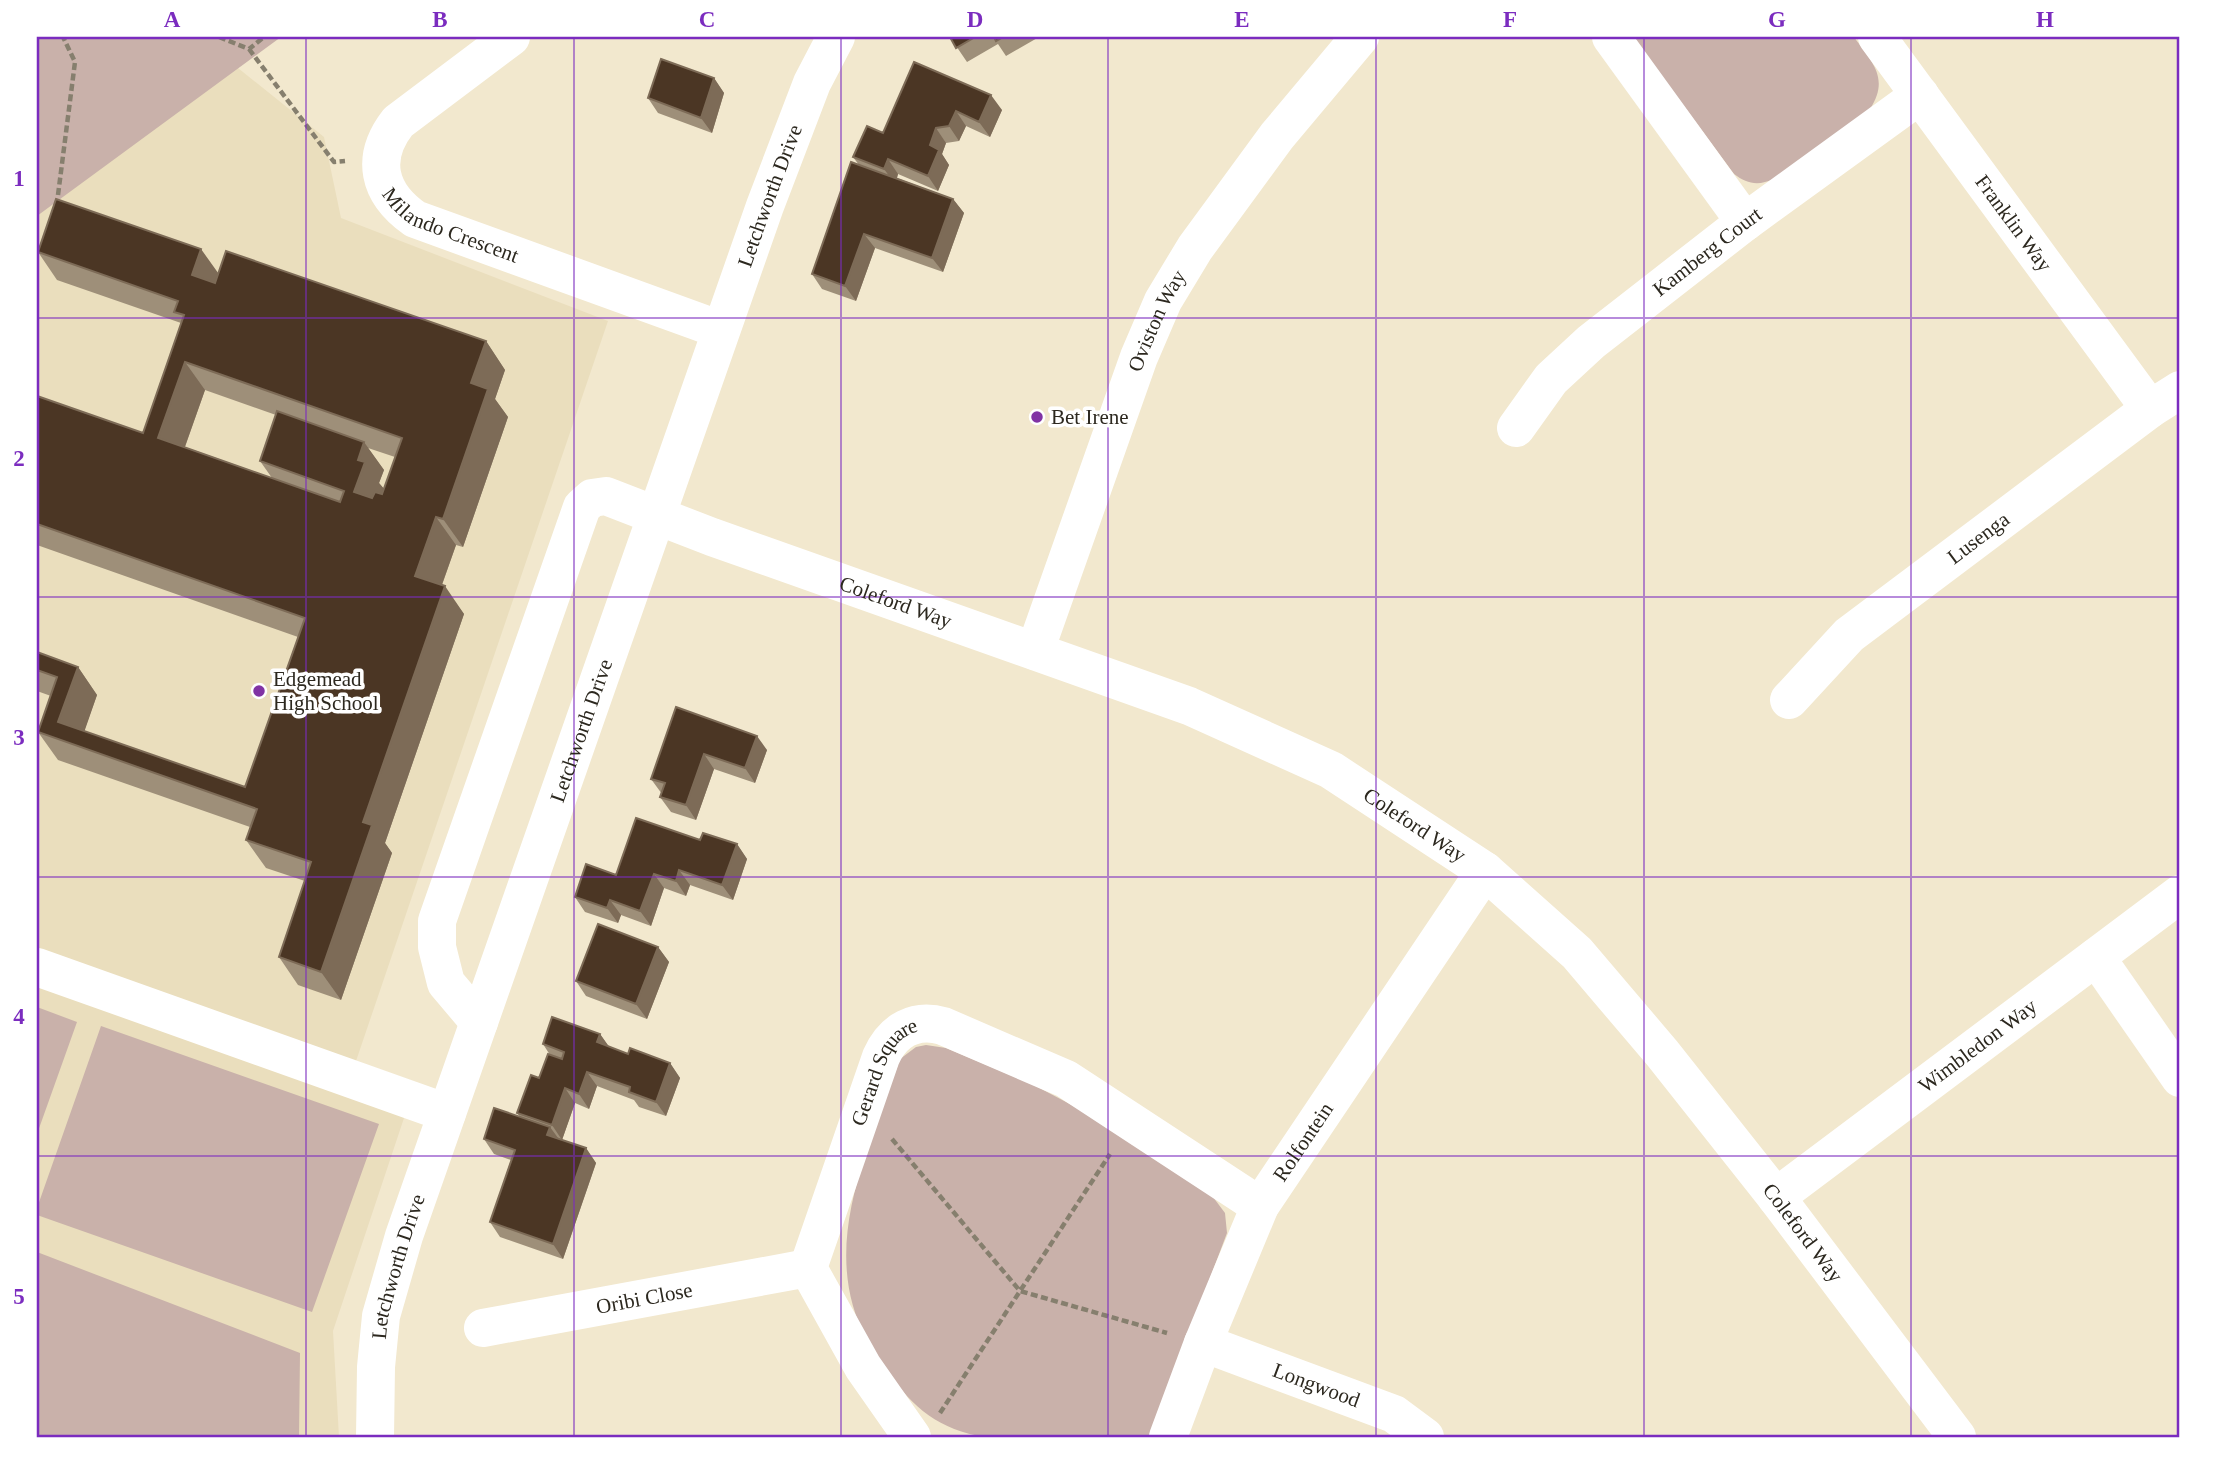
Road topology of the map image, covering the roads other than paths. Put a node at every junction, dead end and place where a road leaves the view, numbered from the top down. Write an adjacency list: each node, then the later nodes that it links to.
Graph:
1 (511, 37): 8 (street, Milando Crescent)
2 (836, 37): 8 (street, Letchworth Drive)
3 (1360, 37): 12 (street, Oviston Way)
4 (1611, 37): 7 (street)
5 (1877, 37): 6 (street, Franklin Way)
6 (1920, 96): 7 (street, Kamberg Court); 9 (street, Franklin Way)
7 (1745, 222): 10 (street, Kamberg Court)
8 (720, 330): 11 (street, Letchworth Drive)
9 (2165, 400): 13 (street, Lusenga)
10 (1516, 428)
11 (656, 514): 12 (street, Coleford Way); 18 (street, Letchworth Drive); 18 (street, Coleford Way)
12 (1035, 651): 14 (street, Coleford Way)
13 (1789, 700)
14 (1485, 871): 21 (street, Coleford Way); 22 (street, Rolfontein)
15 (2180, 894): 16 (street, Wimbledon Way)
16 (2096, 957): 19 (street); 21 (street, Wimbledon Way)
17 (37, 967): 20 (street)
18 (479, 1022): 20 (street, Letchworth Drive)
19 (2180, 1077)
20 (447, 1113): 27 (street, Letchworth Drive)
21 (1776, 1197): 30 (street, Coleford Way)
22 (1260, 1206): 23 (street, Gerard Square); 25 (street, Rolfontein)
23 (808, 1269): 24 (street, Oribi Close); 26 (street)
24 (483, 1328)
25 (1203, 1343): 28 (street, Rolfontein); 29 (street, Longwood)
26 (925, 1426)
27 (375, 1437)
28 (1168, 1437)
29 (1425, 1437)
30 (1957, 1437)

